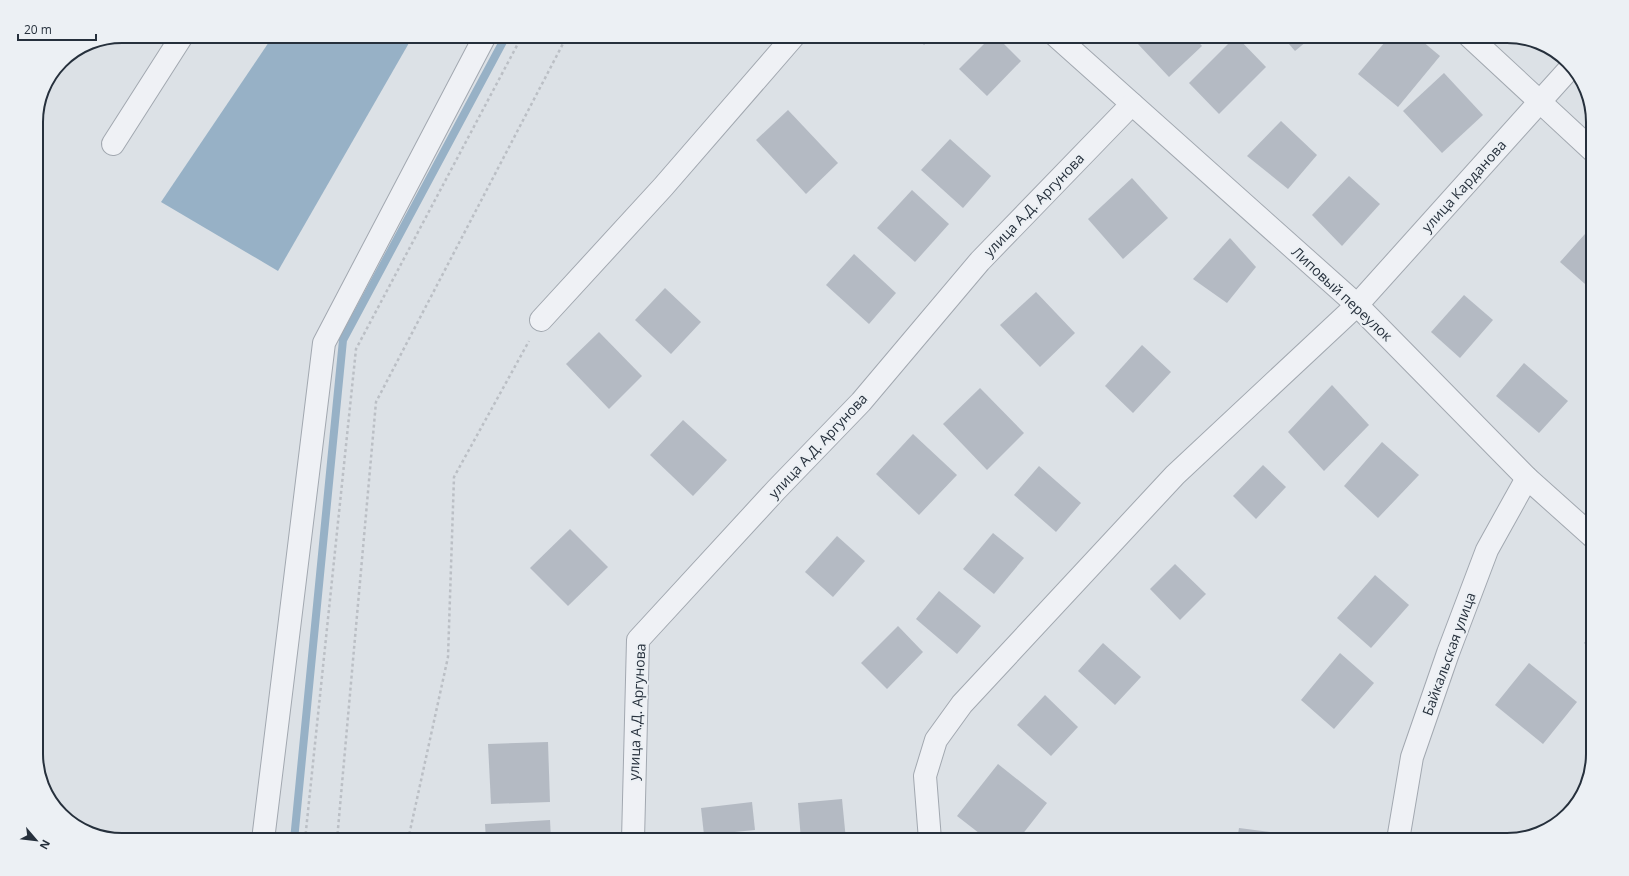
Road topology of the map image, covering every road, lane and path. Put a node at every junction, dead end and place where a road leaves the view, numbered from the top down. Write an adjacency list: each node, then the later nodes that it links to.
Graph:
1 (178, 43): 11 (street)
2 (481, 43): 17 (street)
3 (518, 43): 18 (path)
4 (563, 43): 19 (path)
5 (788, 43): 14 (street)
6 (1064, 43): 10 (street, Липовый переулок)
7 (1477, 43): 9 (street)
8 (1567, 71): 9 (street, улица Карданова)
9 (1540, 102): 12 (street); 13 (street, улица Карданова)
10 (1132, 104): 13 (street, Липовый переулок); 21 (street, улица А.Д. Аргунова)
11 (113, 144)
12 (1586, 145)
13 (1357, 306): 15 (street, Липовый переулок); 22 (street, улица Карданова)
14 (541, 320): 20 (path)
15 (1527, 478): 16 (street, Липовый переулок); 23 (street, Байкальская улица)
16 (1586, 530)
17 (265, 833)
18 (306, 833)
19 (338, 833)
20 (410, 833)
21 (633, 833)
22 (929, 833)
23 (1399, 833)

